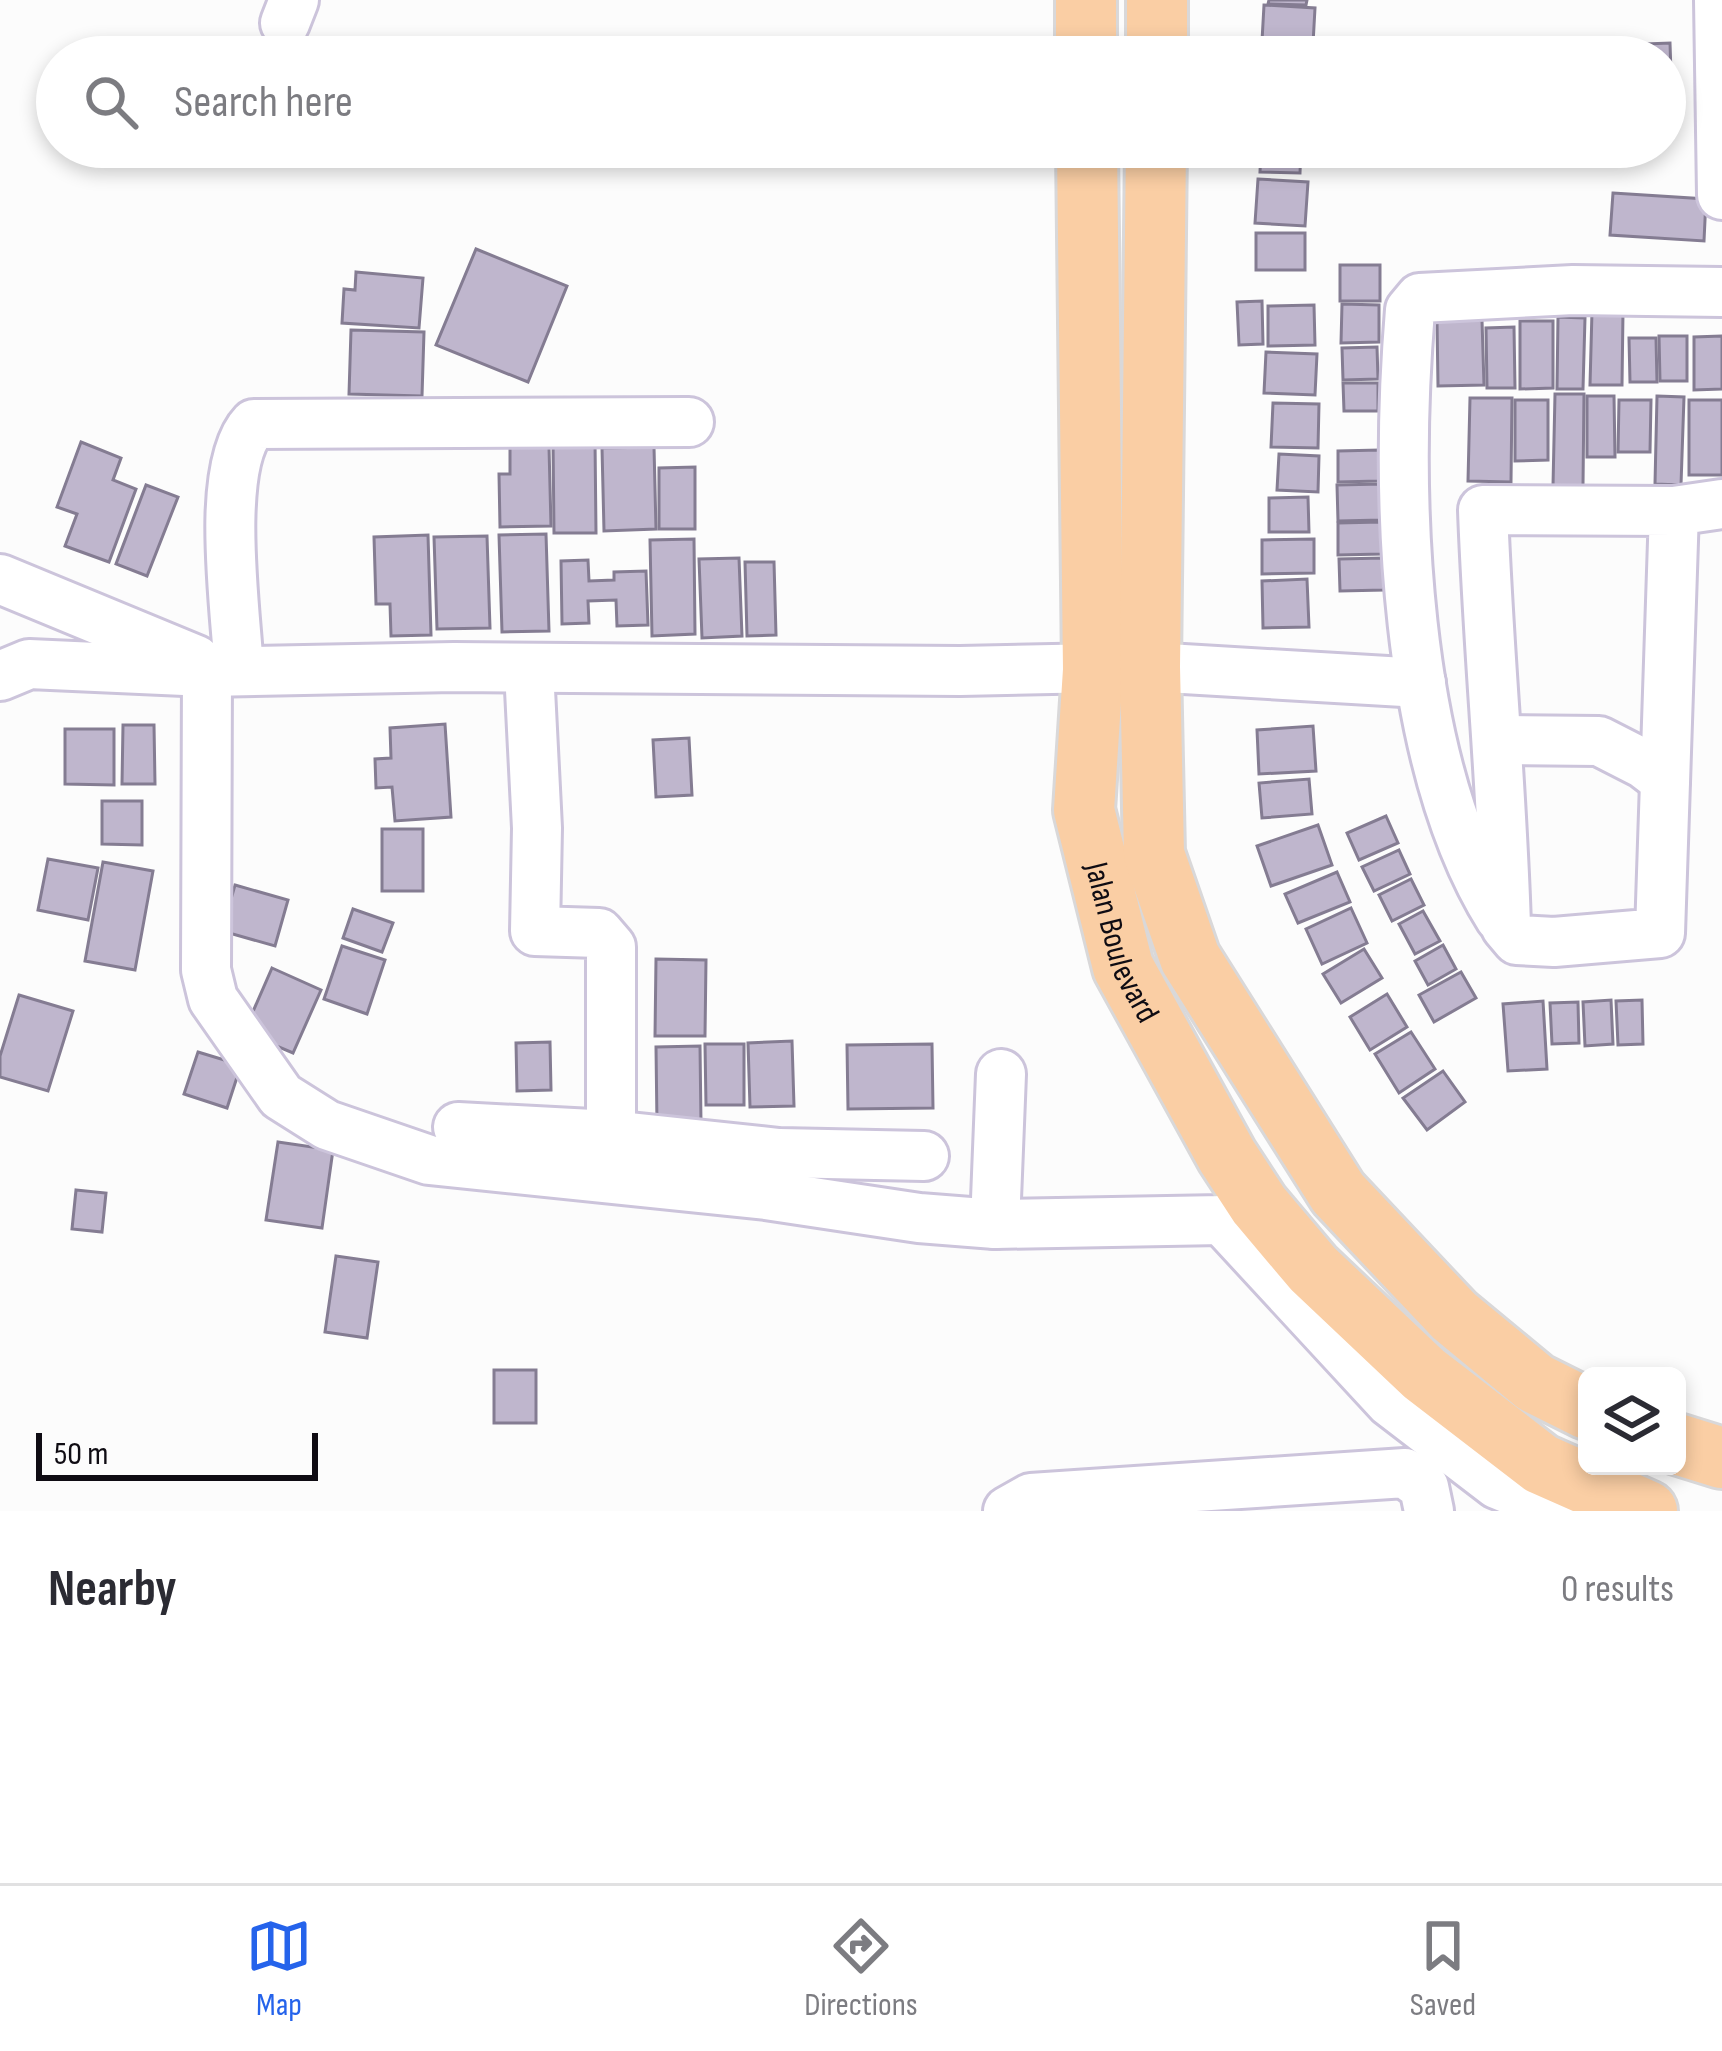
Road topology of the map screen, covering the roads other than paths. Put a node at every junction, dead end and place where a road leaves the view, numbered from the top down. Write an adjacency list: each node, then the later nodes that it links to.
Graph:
1 (1086, 0): 4 (main road)
2 (1157, 0): 5 (main road)
3 (1719, 0): 8 (street)
4 (1086, 36)
5 (1157, 36)
6 (1088, 168): 16 (main road, Jalan Boulevard)
7 (1155, 168): 16 (main road, Jalan Boulevard)
8 (1722, 195)
9 (1722, 292): 12 (street)
10 (689, 422): 18 (street)
11 (1722, 504): 14 (street)
12 (1404, 508): 13 (street); 20 (street)
13 (1483, 510): 14 (street); 21 (street)
14 (1674, 511): 22 (street)
15 (0, 579): 18 (street)
16 (1122, 669): 17 (street); 20 (street); 28 (main road, Jalan Boulevard); 30 (main road, Jalan Boulevard)
17 (529, 670): 18 (street); 26 (street)
18 (223, 672): 19 (street); 29 (street)
19 (0, 676)
20 (1421, 683): 23 (street)
21 (1499, 740): 22 (street); 23 (street)
22 (1665, 780): 23 (street)
23 (1506, 927)
24 (1001, 1074): 29 (street)
25 (458, 1127): 26 (street)
26 (610, 1135): 27 (street)
27 (924, 1156)
28 (1241, 1212): 29 (street); 35 (street); 36 (main road, Jalan Boulevard)
29 (995, 1224)
30 (1578, 1404)
31 (1686, 1447): 32 (main road)
32 (1722, 1458)
33 (1008, 1511): 34 (street)
34 (1429, 1511)
35 (1562, 1511)
36 (1647, 1511)

